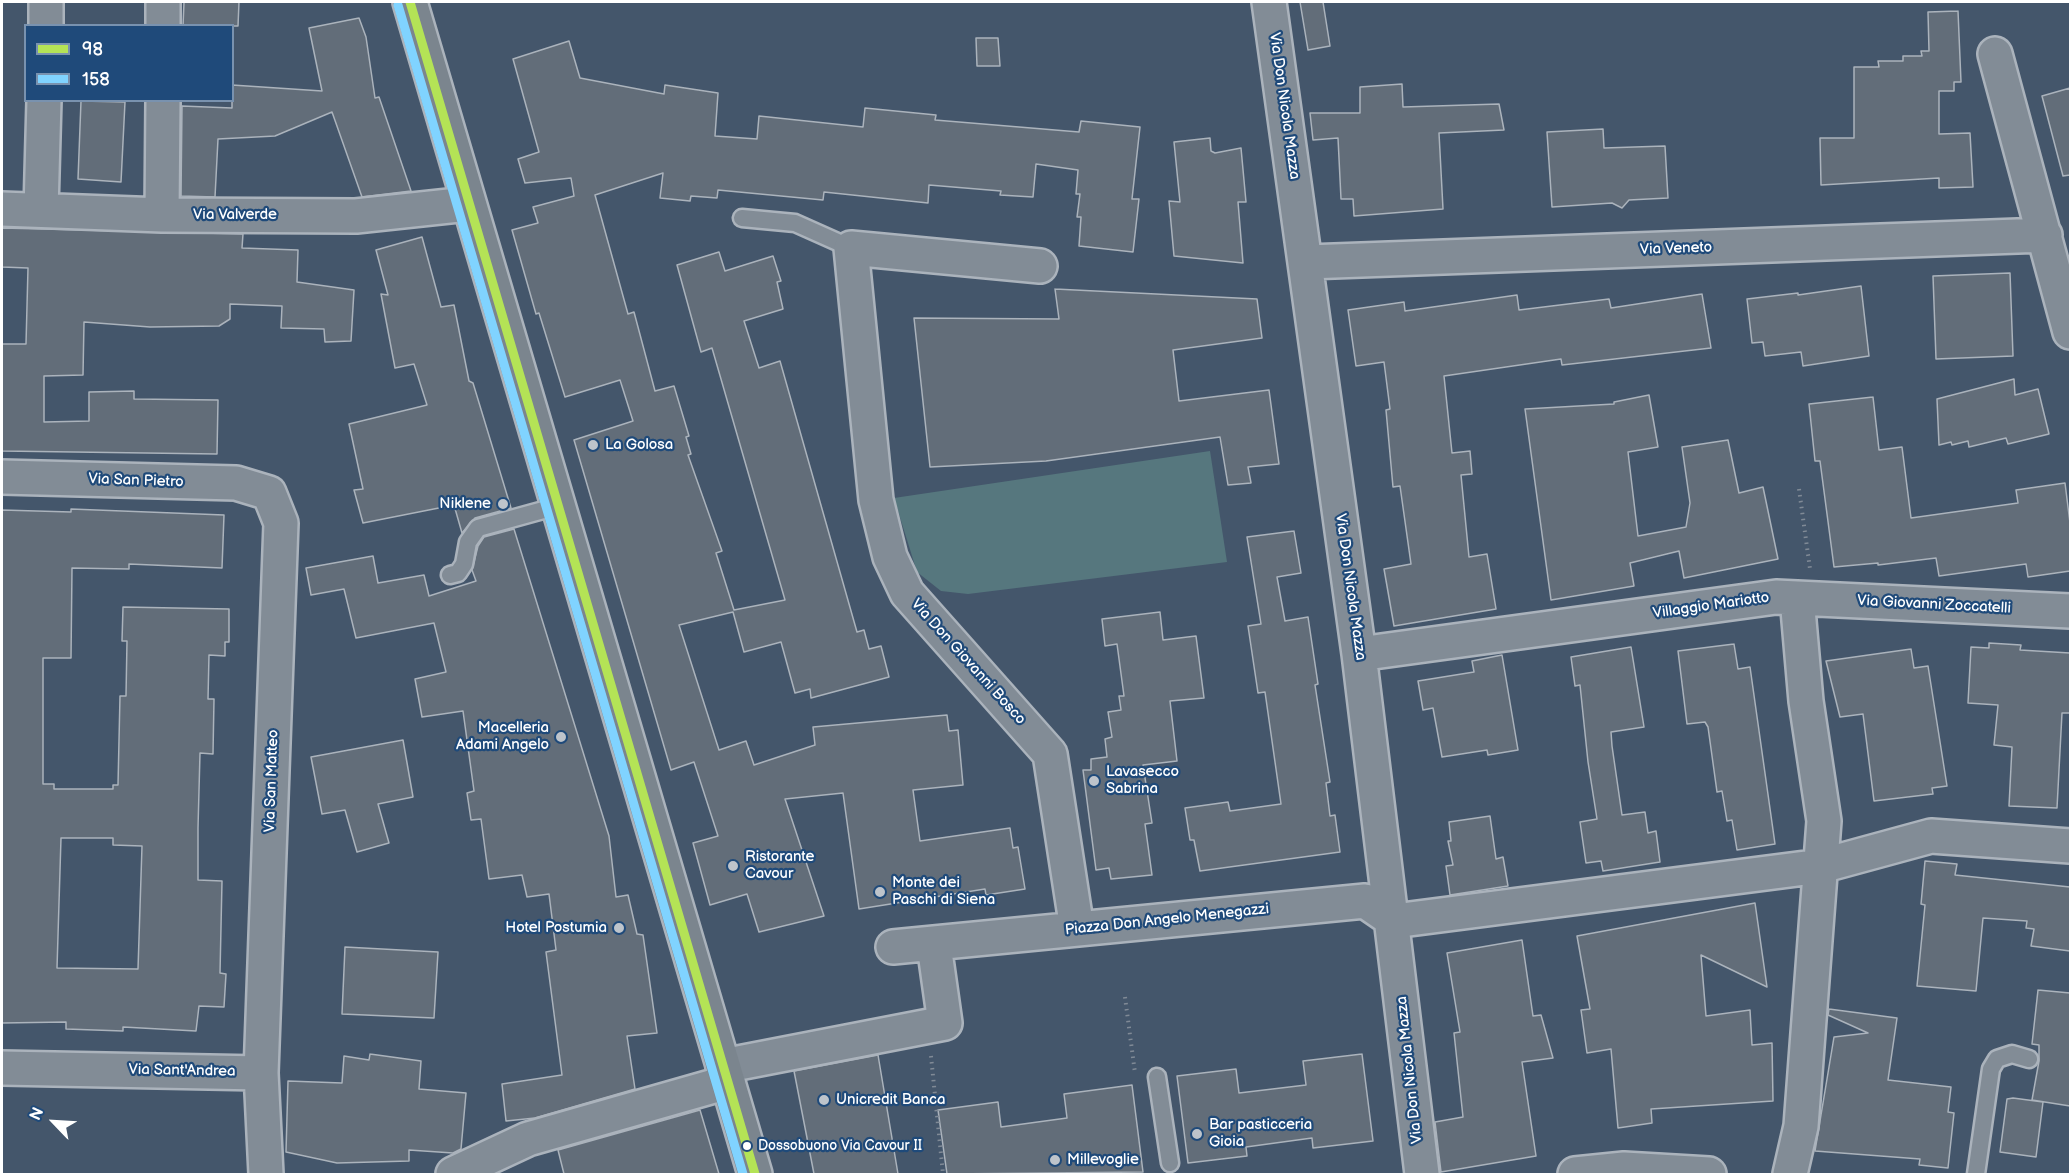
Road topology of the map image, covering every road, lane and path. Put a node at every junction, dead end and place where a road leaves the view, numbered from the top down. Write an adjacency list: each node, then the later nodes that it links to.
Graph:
1 (46, 2): 5 (street)
2 (164, 2): 6 (street)
3 (410, 2): 10 (main road)
4 (1269, 2): 17 (street, Via Don Nicola Mazza)
5 (46, 24)
6 (163, 24)
7 (1995, 54): 15 (street)
8 (44, 102): 12 (street)
9 (163, 102): 13 (street)
10 (468, 204): 13 (street, Via Valverde); 23 (main road)
11 (2, 209): 12 (street, Via Valverde)
12 (41, 210): 13 (street, Via Valverde)
13 (162, 215)
14 (742, 218): 16 (lane)
15 (2045, 235): 17 (street, Via Veneto); 19 (street)
16 (851, 248): 18 (street); 31 (street, Via Don Giovanni Bosco)
17 (1307, 262): 27 (street, Via Don Nicola Mazza)
18 (1040, 266)
19 (2070, 332)
20 (2, 477): 22 (street, Via San Pietro)
21 (1799, 489): 25 (path)
22 (269, 492): 37 (street, Via San Matteo)
23 (558, 506): 24 (lane); 38 (main road)
24 (450, 575)
25 (1806, 599): 26 (street, Via Giovanni Zoccatelli); 27 (street, Villaggio Mariotto); 29 (street)
26 (2070, 611)
27 (1359, 654): 30 (street, Via Don Nicola Mazza)
28 (2070, 846): 29 (street)
29 (1821, 866): 30 (street); 48 (street)
30 (1394, 921): 31 (street, Piazza Don Angelo Menegazzi); 45 (street, Via Don Nicola Mazza)
31 (1077, 929): 32 (street, Piazza Don Angelo Menegazzi)
32 (934, 945): 33 (street, Piazza Don Angelo Menegazzi); 38 (street)
33 (893, 947)
34 (931, 1056): 44 (path)
35 (2029, 1059): 49 (lane)
36 (2, 1068): 37 (street, Via Sant'Andrea)
37 (261, 1073): 41 (street)
38 (725, 1074): 42 (street); 43 (main road)
39 (1157, 1077): 40 (lane)
40 (1170, 1163)
41 (266, 1174)
42 (453, 1174)
43 (755, 1174)
44 (942, 1174)
45 (1422, 1174)
46 (1575, 1174): 47 (street)
47 (1709, 1174)
48 (1790, 1174)
49 (1976, 1174)

